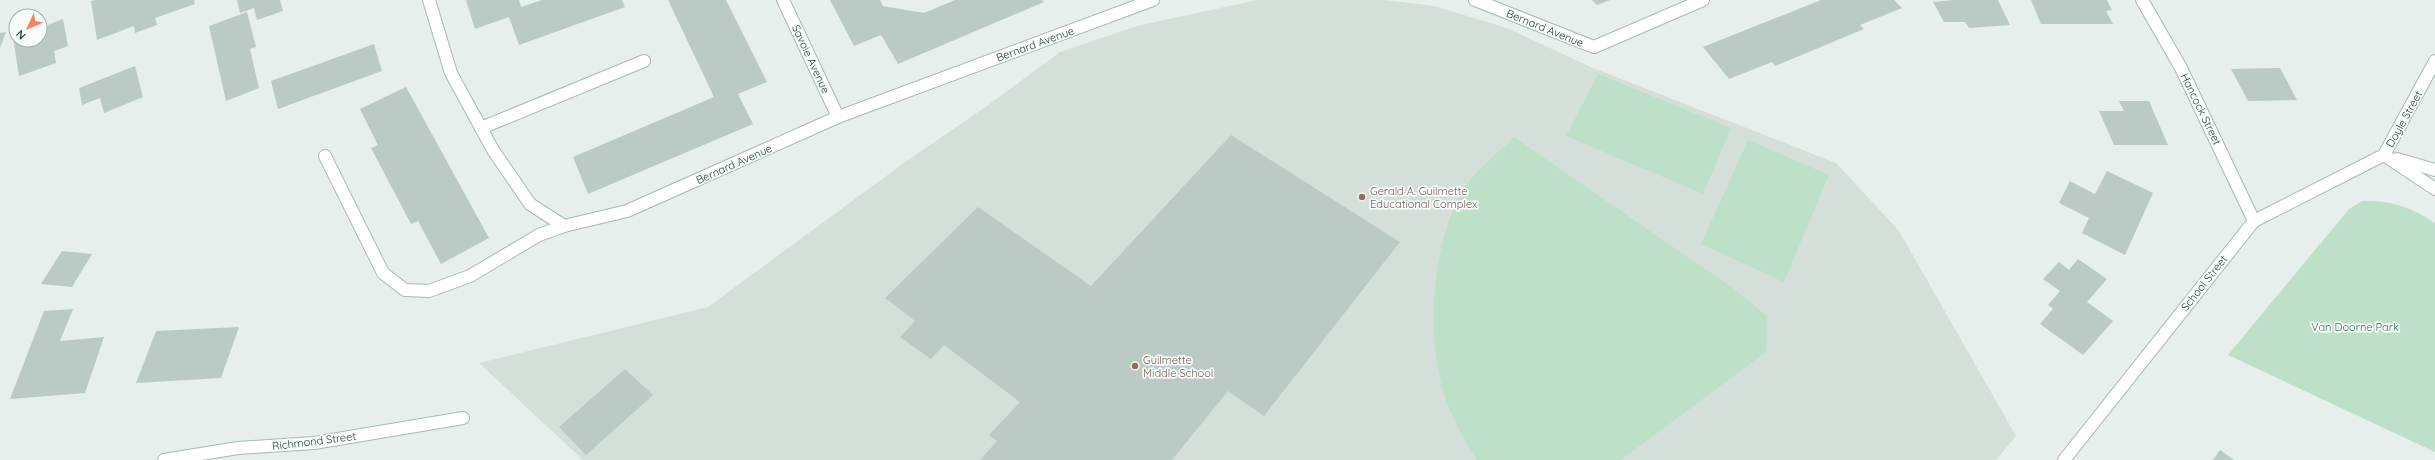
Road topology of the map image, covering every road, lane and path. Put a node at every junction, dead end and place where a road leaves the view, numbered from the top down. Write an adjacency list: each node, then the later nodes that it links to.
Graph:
1 (429, 0): 10 (street)
2 (783, 0): 9 (street, Savoie Avenue)
3 (1153, 0): 9 (street, Bernard Avenue)
4 (1475, 0): 5 (street, Bernard Avenue)
5 (1703, 0)
6 (2142, 0): 15 (street, Hancock Street)
7 (644, 61): 10 (street)
8 (2435, 61): 11 (street, Doyle Street)
9 (838, 117): 16 (street, Bernard Avenue)
10 (481, 128): 16 (street)
11 (2384, 155): 13 (street); 14 (street); 15 (street, School Street)
12 (325, 156): 16 (street, Bernard Avenue)
13 (2435, 170)
14 (2435, 189)
15 (2254, 221): 19 (street, School Street)
16 (564, 226)
17 (463, 418): 18 (street, Richmond Street)
18 (164, 460)
19 (2064, 460)

